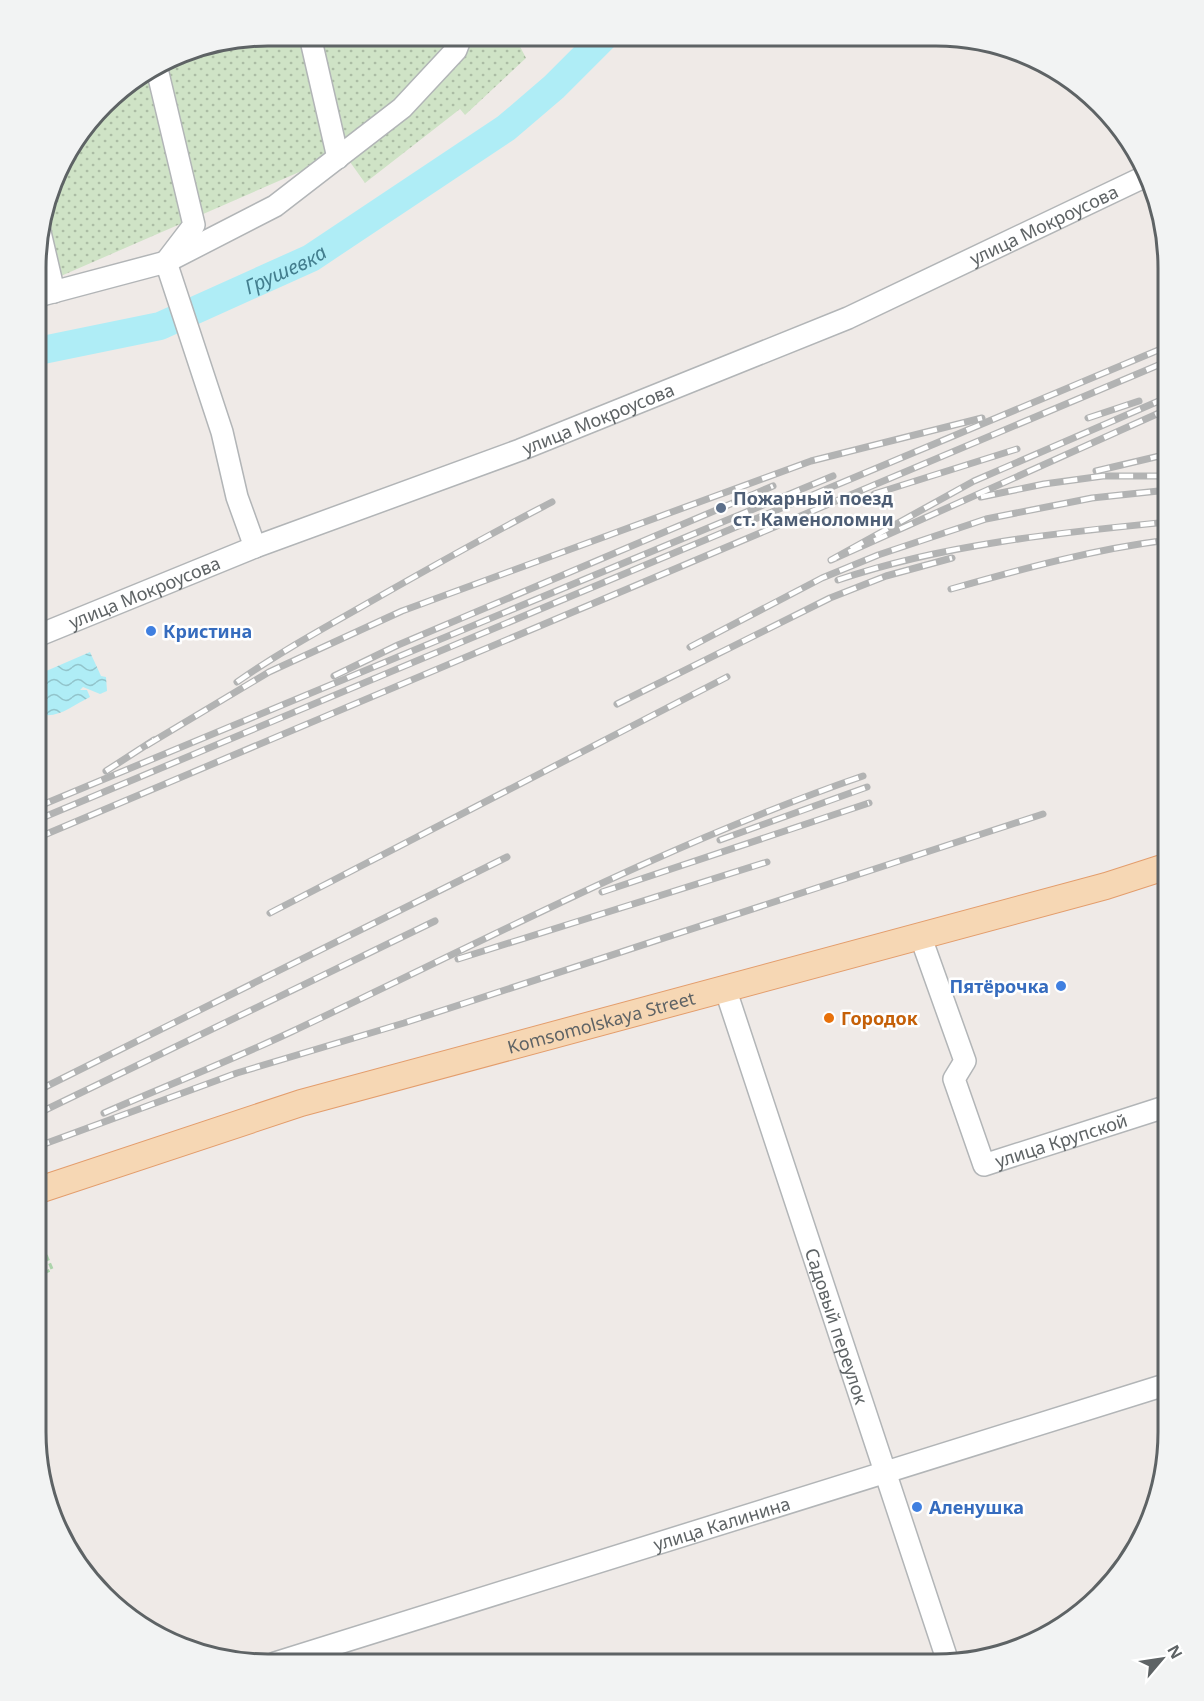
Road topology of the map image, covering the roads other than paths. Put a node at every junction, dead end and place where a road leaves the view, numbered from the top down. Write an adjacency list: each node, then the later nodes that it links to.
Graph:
1 (312, 46): 4 (street)
2 (458, 46): 4 (street)
3 (159, 76): 6 (street)
4 (338, 158): 6 (street)
5 (1139, 179): 8 (street, улица Мокроусова)
6 (166, 262): 7 (street); 8 (street)
7 (46, 294)
8 (255, 547): 9 (street, улица Мокроусова)
9 (46, 632)
10 (1158, 869): 11 (main road, Komsomolskaya Street)
11 (920, 935): 12 (main road, Komsomolskaya Street); 13 (street, улица Крупской)
12 (726, 988): 14 (main road, Komsomolskaya Street); 16 (street, Садовый переулок)
13 (1158, 1109)
14 (46, 1188)
15 (1158, 1387): 16 (street, улица Калинина)
16 (888, 1473): 17 (street, улица Калинина); 18 (street, Садовый переулок)
17 (304, 1654)
18 (945, 1654)

